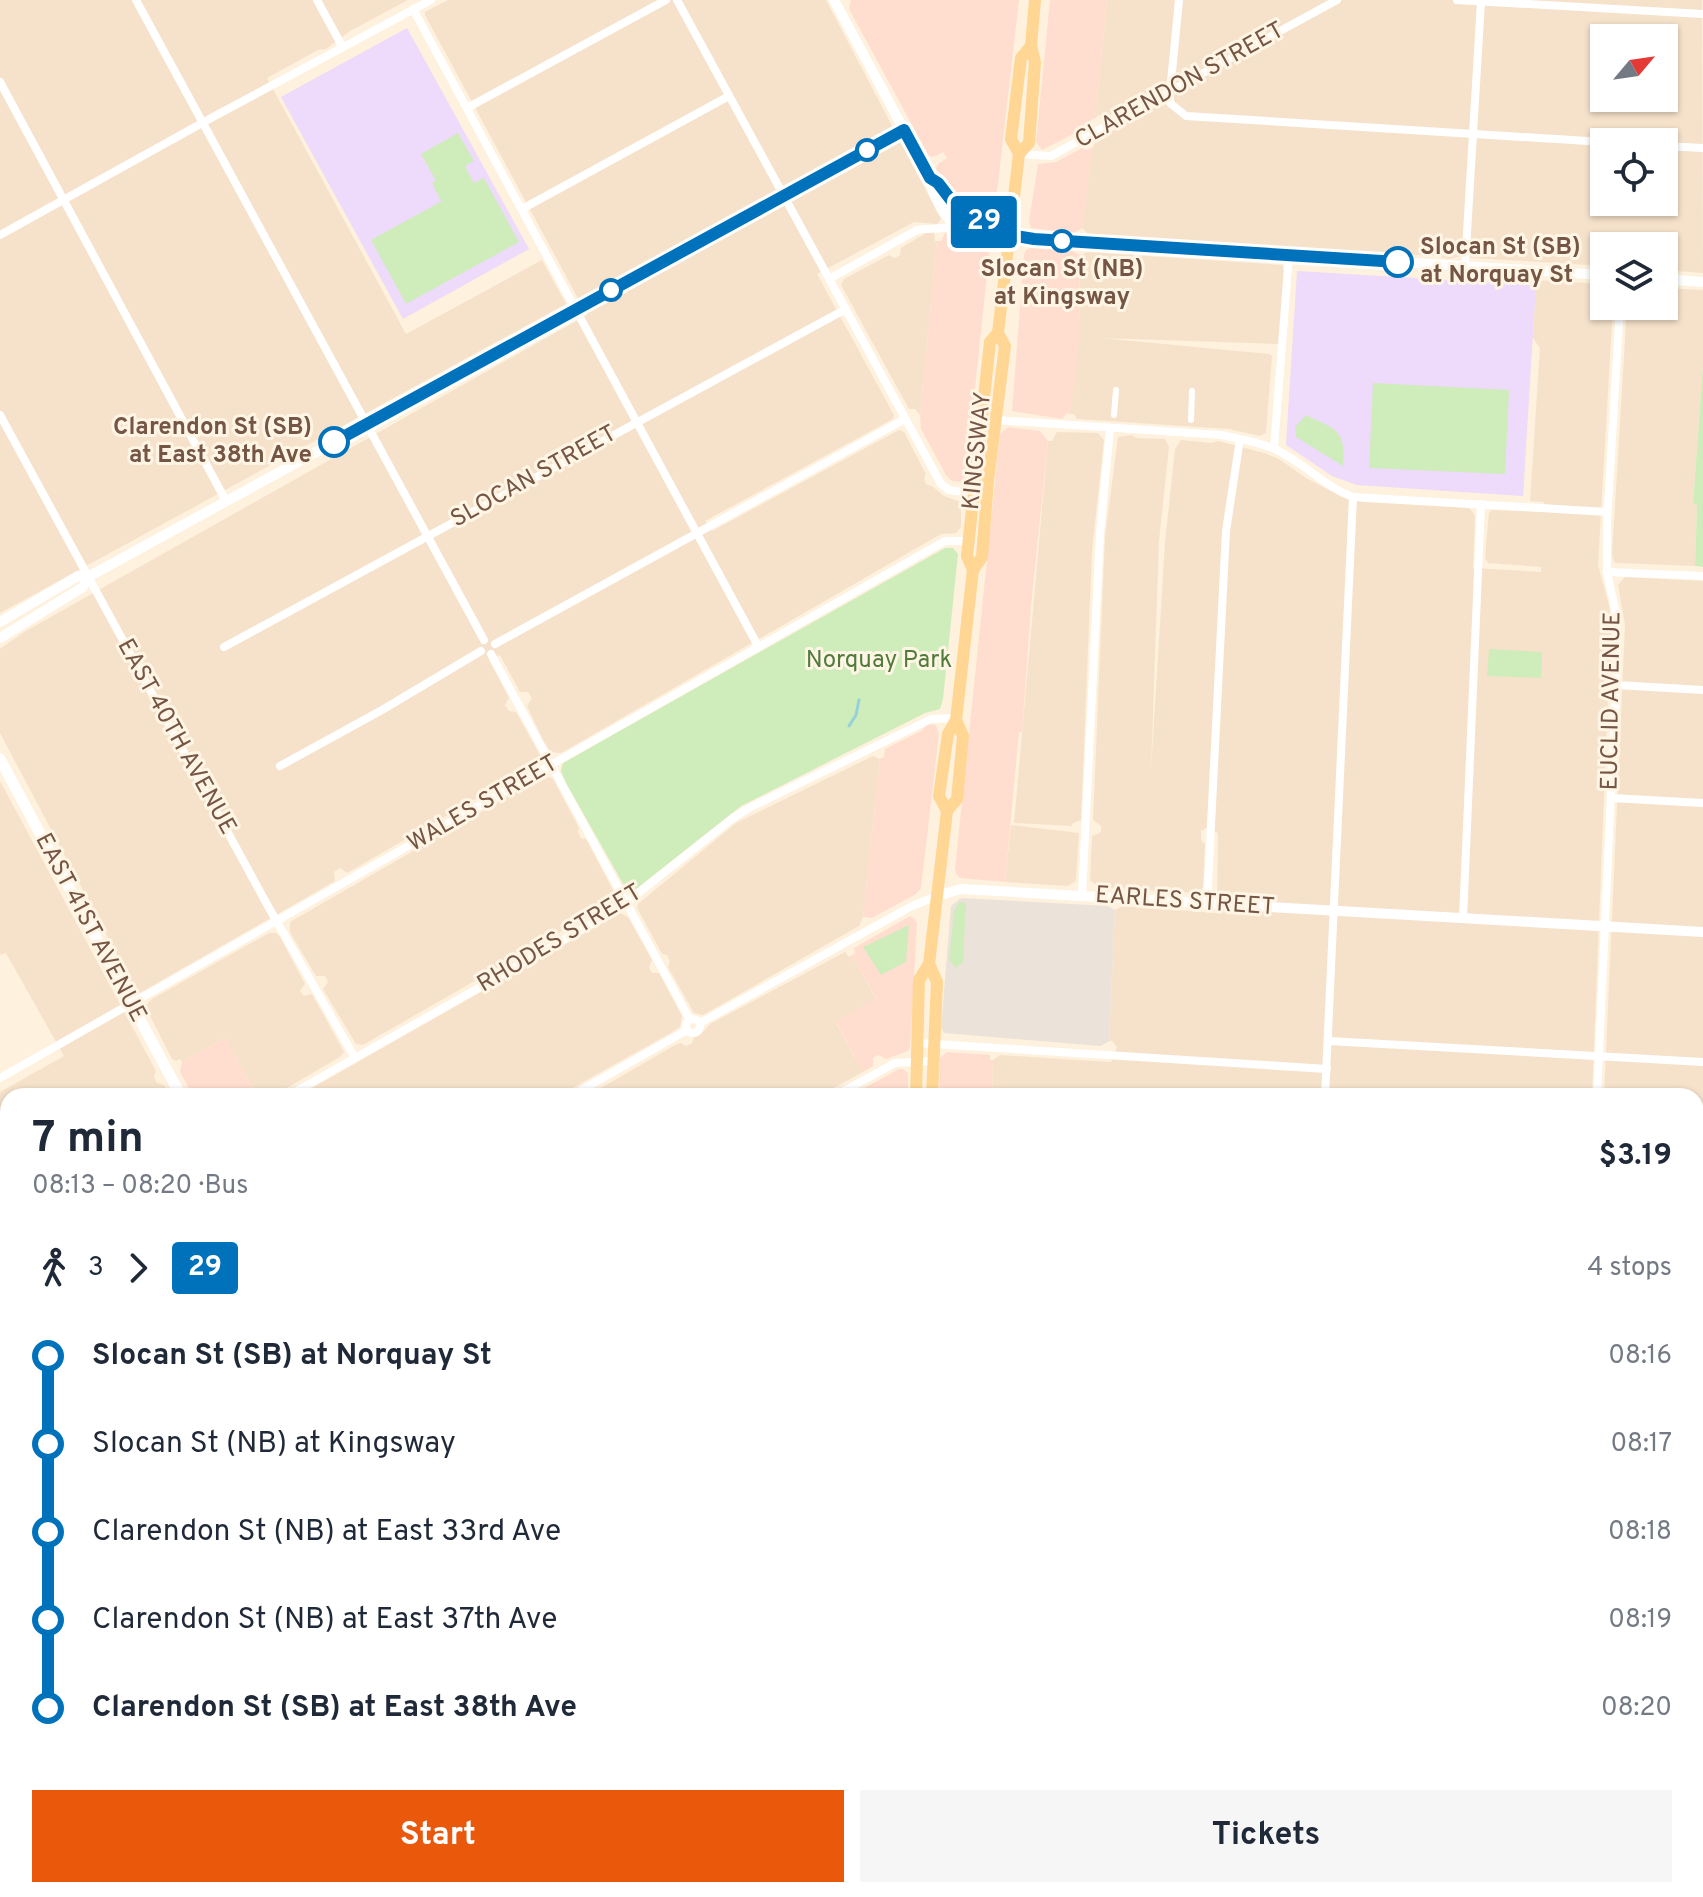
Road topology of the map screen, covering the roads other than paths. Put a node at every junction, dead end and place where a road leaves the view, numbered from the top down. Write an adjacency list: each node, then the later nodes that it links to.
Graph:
1 (136, 0): 21 (street)
2 (317, 0): 16 (street)
3 (431, 0): 14 (street)
4 (666, 0): 20 (street)
5 (677, 0): 19 (street)
6 (1035, 0): 27 (main road, KINGSWAY)
7 (1179, 0): 18 (street)
8 (1337, 0): 13 (street, CLARENDON STREET)
9 (1457, 0): 11 (street)
10 (837, 1): 22 (street)
11 (1481, 2): 12 (street); 23 (street)
12 (1544, 2): 15 (street)
13 (1325, 3): 18 (street, CLARENDON STREET)
14 (413, 9): 16 (street); 20 (street)
15 (1703, 14)
16 (342, 46): 21 (street)
17 (0, 82): 30 (street)
18 (1170, 92): 23 (street); 27 (street, CLARENDON STREET)
19 (729, 96): 29 (street); 31 (street)
20 (467, 108): 31 (street)
21 (203, 123): 30 (street); 53 (street)
22 (904, 130): 28 (street); 29 (street)
23 (1473, 135): 24 (street); 36 (street)
24 (1590, 141)
25 (1678, 147): 26 (street)
26 (1703, 148)
27 (1019, 154): 34 (main road, KINGSWAY)
28 (930, 178): 32 (street); 34 (street)
29 (784, 195): 38 (street); 42 (street)
30 (63, 199): 33 (street); 60 (street)
31 (522, 209): 42 (street)
32 (954, 225): 34 (street); 38 (street)
33 (0, 235)
34 (1010, 235): 35 (street); 44 (main road, KINGSWAY)
35 (1289, 255): 36 (street); 56 (street)
36 (1465, 266): 37 (street)
37 (1590, 274)
38 (829, 279): 41 (street)
39 (1678, 280): 40 (street)
40 (1703, 282)
41 (846, 309): 49 (street); 52 (street, SLOCAN STREET)
42 (576, 310): 52 (street); 53 (street)
43 (1619, 320): 62 (street, EUCLID AVENUE)
44 (998, 333): 50 (main road, KINGSWAY); 57 (main road, KINGSWAY)
45 (1116, 390): 48 (street)
46 (1192, 391): 51 (street)
47 (0, 415): 69 (street, EAST 40TH AVENUE)
48 (1114, 415)
49 (905, 419): 57 (street); 63 (street)
50 (996, 420): 54 (street); 58 (main road, KINGSWAY)
51 (1191, 420)
52 (636, 421): 63 (street); 64 (street, SLOCAN STREET)
53 (367, 424): 60 (street); 64 (street)
54 (1110, 429): 55 (street); 86 (street)
55 (1240, 439): 56 (street); 89 (street)
56 (1274, 448): 59 (street)
57 (973, 493): 58 (street); 65 (main road, KINGSWAY)
58 (987, 494): 66 (main road, KINGSWAY)
59 (1353, 497): 61 (street); 90 (street)
60 (226, 501): 69 (street)
61 (1481, 504): 62 (street); 91 (street)
62 (1607, 512): 67 (street, EUCLID AVENUE)
63 (697, 534): 73 (street); 74 (street)
64 (427, 535): 72 (street); 75 (street, SLOCAN STREET)
65 (969, 541): 66 (main road, KINGSWAY); 74 (street, WALES STREET)
66 (973, 570): 80 (main road, KINGSWAY)
67 (1607, 572): 68 (street); 78 (street, EUCLID AVENUE)
68 (1703, 576)
69 (88, 577): 70 (street); 71 (street); 92 (street, EAST 40TH AVENUE)
70 (0, 622)
71 (0, 638)
72 (484, 640): 73 (street); 76 (street)
73 (495, 644): 77 (street)
74 (758, 646): 82 (street, WALES STREET)
75 (224, 647)
76 (481, 651): 77 (street); 83 (street)
77 (491, 654): 82 (street)
78 (1616, 685): 79 (street); 84 (street, EUCLID AVENUE)
79 (1703, 690)
80 (956, 719): 87 (main road, KINGSWAY); 88 (street, RHODES STREET)
81 (0, 759): 96 (main road, EAST 41ST AVENUE)
82 (551, 765): 88 (street); 92 (street, WALES STREET)
83 (280, 766)
84 (1611, 798): 85 (street); 93 (street, EUCLID AVENUE)
85 (1703, 803)
86 (1082, 895): 87 (street, EARLES STREET); 89 (street, EARLES STREET)
87 (937, 896): 95 (main road, KINGSWAY); 97 (street, EARLES STREET)
88 (627, 903): 97 (street); 102 (street, RHODES STREET)
89 (1207, 903): 90 (street, EARLES STREET)
90 (1333, 911): 91 (street, EARLES STREET); 98 (street)
91 (1463, 919): 93 (street, EARLES STREET)
92 (277, 921): 96 (street, WALES STREET); 102 (street, EAST 40TH AVENUE)
93 (1606, 927): 94 (street, EARLES STREET); 101 (street, EUCLID AVENUE)
94 (1703, 932)
95 (929, 964): 99 (main road, KINGSWAY); 100 (main road, KINGSWAY)
96 (131, 1005): 107 (street, WALES STREET); 108 (main road, EAST 41ST AVENUE)
97 (692, 1024): 110 (street, EARLES STREET)
98 (1329, 1041): 101 (street); 106 (street)
99 (918, 1043): 100 (street); 104 (main road, KINGSWAY)
100 (933, 1043): 103 (main road, KINGSWAY); 106 (street)
101 (1599, 1056): 105 (street); 115 (street, EUCLID AVENUE)
102 (355, 1058): 109 (street, RHODES STREET)
103 (933, 1061): 104 (street); 113 (main road, KINGSWAY)
104 (917, 1062): 111 (street); 112 (main road, KINGSWAY)
105 (1703, 1062)
106 (1327, 1069): 114 (street)
107 (0, 1078)
108 (177, 1088)
109 (302, 1088)
110 (584, 1088)
111 (850, 1088)
112 (916, 1088)
113 (932, 1088)
114 (1326, 1088)
115 (1597, 1088)

